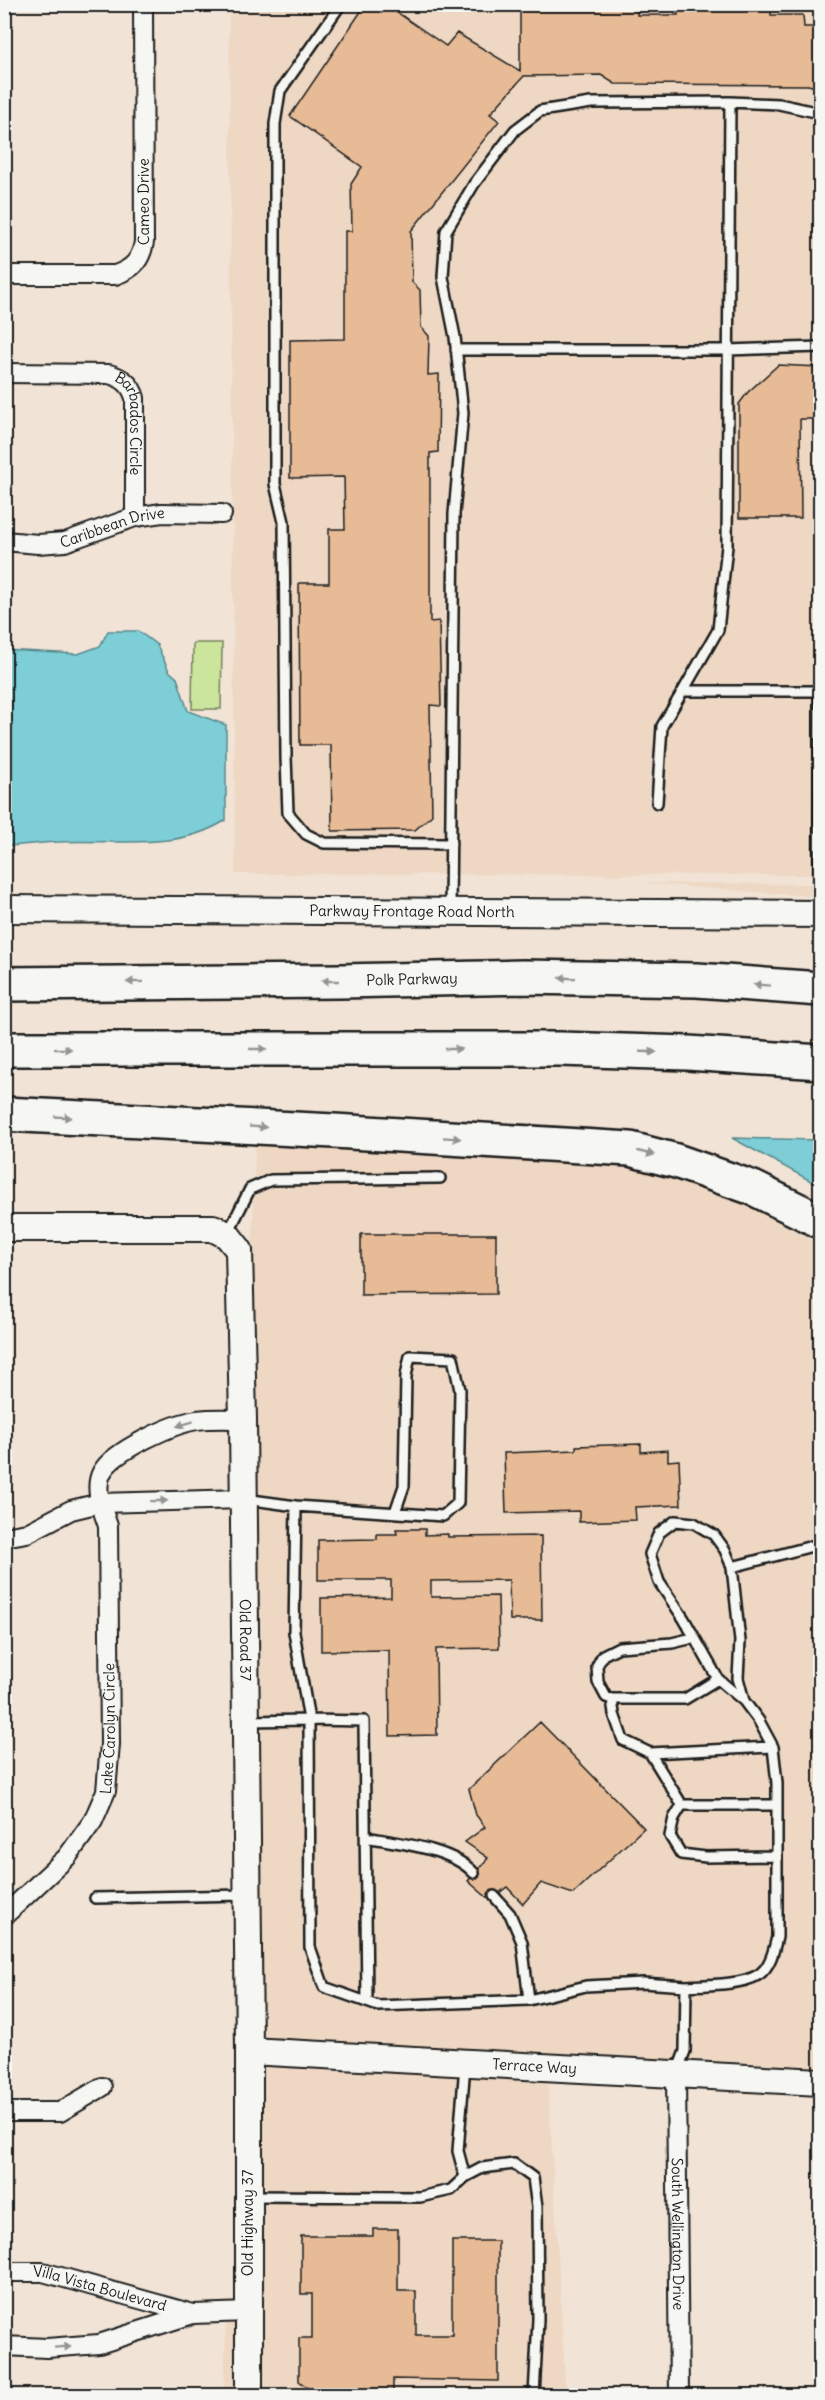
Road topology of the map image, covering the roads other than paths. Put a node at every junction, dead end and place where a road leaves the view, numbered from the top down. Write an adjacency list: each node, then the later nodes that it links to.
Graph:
1 (143, 4): 5 (street, Cameo Drive)
2 (341, 4): 16 (lane)
3 (729, 102): 4 (lane); 7 (lane); 8 (lane)
4 (820, 113)
5 (4, 275)
6 (820, 347): 8 (lane)
7 (456, 350): 8 (lane); 16 (lane)
8 (728, 350): 13 (lane)
9 (4, 374): 11 (street, Barbados Circle)
10 (222, 514): 11 (street, Caribbean Drive)
11 (135, 518): 12 (street, Caribbean Drive)
12 (4, 541)
13 (683, 691): 14 (lane); 15 (lane)
14 (820, 692): 19 (lane)
15 (657, 803)
16 (450, 844): 18 (lane)
17 (4, 909): 18 (street, Parkway Frontage Road North)
18 (450, 912): 19 (street, Parkway Frontage Road North)
19 (820, 915)
20 (4, 984): 21 (highway, Polk Parkway, one-way to 20)
21 (820, 989)
22 (4, 1049): 23 (highway, one-way to 23)
23 (820, 1062)
24 (4, 1114): 26 (highway, one-way to 26)
25 (440, 1178): 28 (lane)
26 (820, 1221)
27 (4, 1228): 28 (street)
28 (227, 1235): 29 (street, Old Road 37)
29 (243, 1419): 30 (street, Old Road 37); 31 (street, Lake Carolyn Circle, one-way to 31)
30 (243, 1499): 31 (street, one-way to 30); 32 (lane); 42 (street, Old Road 37)
31 (100, 1503): 34 (street); 53 (street, Lake Carolyn Circle)
32 (296, 1506): 33 (lane); 41 (lane)
33 (395, 1512): 33 (lane)
34 (4, 1537)
35 (820, 1544): 36 (lane)
36 (732, 1567): 37 (lane); 40 (lane)
37 (693, 1638): 38 (lane); 39 (lane)
38 (718, 1679): 39 (lane); 40 (lane)
39 (612, 1699): 44 (lane)
40 (744, 1701): 43 (lane)
41 (309, 1720): 42 (lane); 47 (lane); 56 (lane)
42 (246, 1721): 50 (street, Old Road 37)
43 (772, 1748): 44 (lane); 46 (lane)
44 (650, 1753): 45 (lane)
45 (682, 1805): 46 (lane); 48 (lane)
46 (776, 1805): 48 (lane)
47 (366, 1837): 49 (lane); 56 (lane)
48 (777, 1856): 54 (lane)
49 (474, 1873)
50 (247, 1895): 52 (lane); 57 (street, Old Road 37)
51 (494, 1896): 55 (lane)
52 (95, 1898)
53 (4, 1916)
54 (686, 1986): 55 (lane); 59 (lane)
55 (529, 2000): 56 (lane)
56 (367, 2002)
57 (249, 2051): 58 (street, Terrace Way); 64 (street, Old Highway 37)
58 (465, 2062): 59 (street, Terrace Way); 63 (lane)
59 (676, 2074): 60 (street, Terrace Way); 71 (street, South Wellington Drive)
60 (820, 2082)
61 (102, 2087): 62 (street)
62 (4, 2112)
63 (465, 2177): 64 (lane); 70 (lane)
64 (248, 2196): 66 (street, Old Highway 37)
65 (4, 2272): 67 (street, Villa Vista Boulevard)
66 (248, 2312): 67 (street, Villa Vista Boulevard); 69 (street, Old Highway 37)
67 (193, 2314): 68 (street, Villa Vista Boulevard, one-way to 67)
68 (4, 2346)
69 (249, 2396)
70 (534, 2396)
71 (679, 2396)

